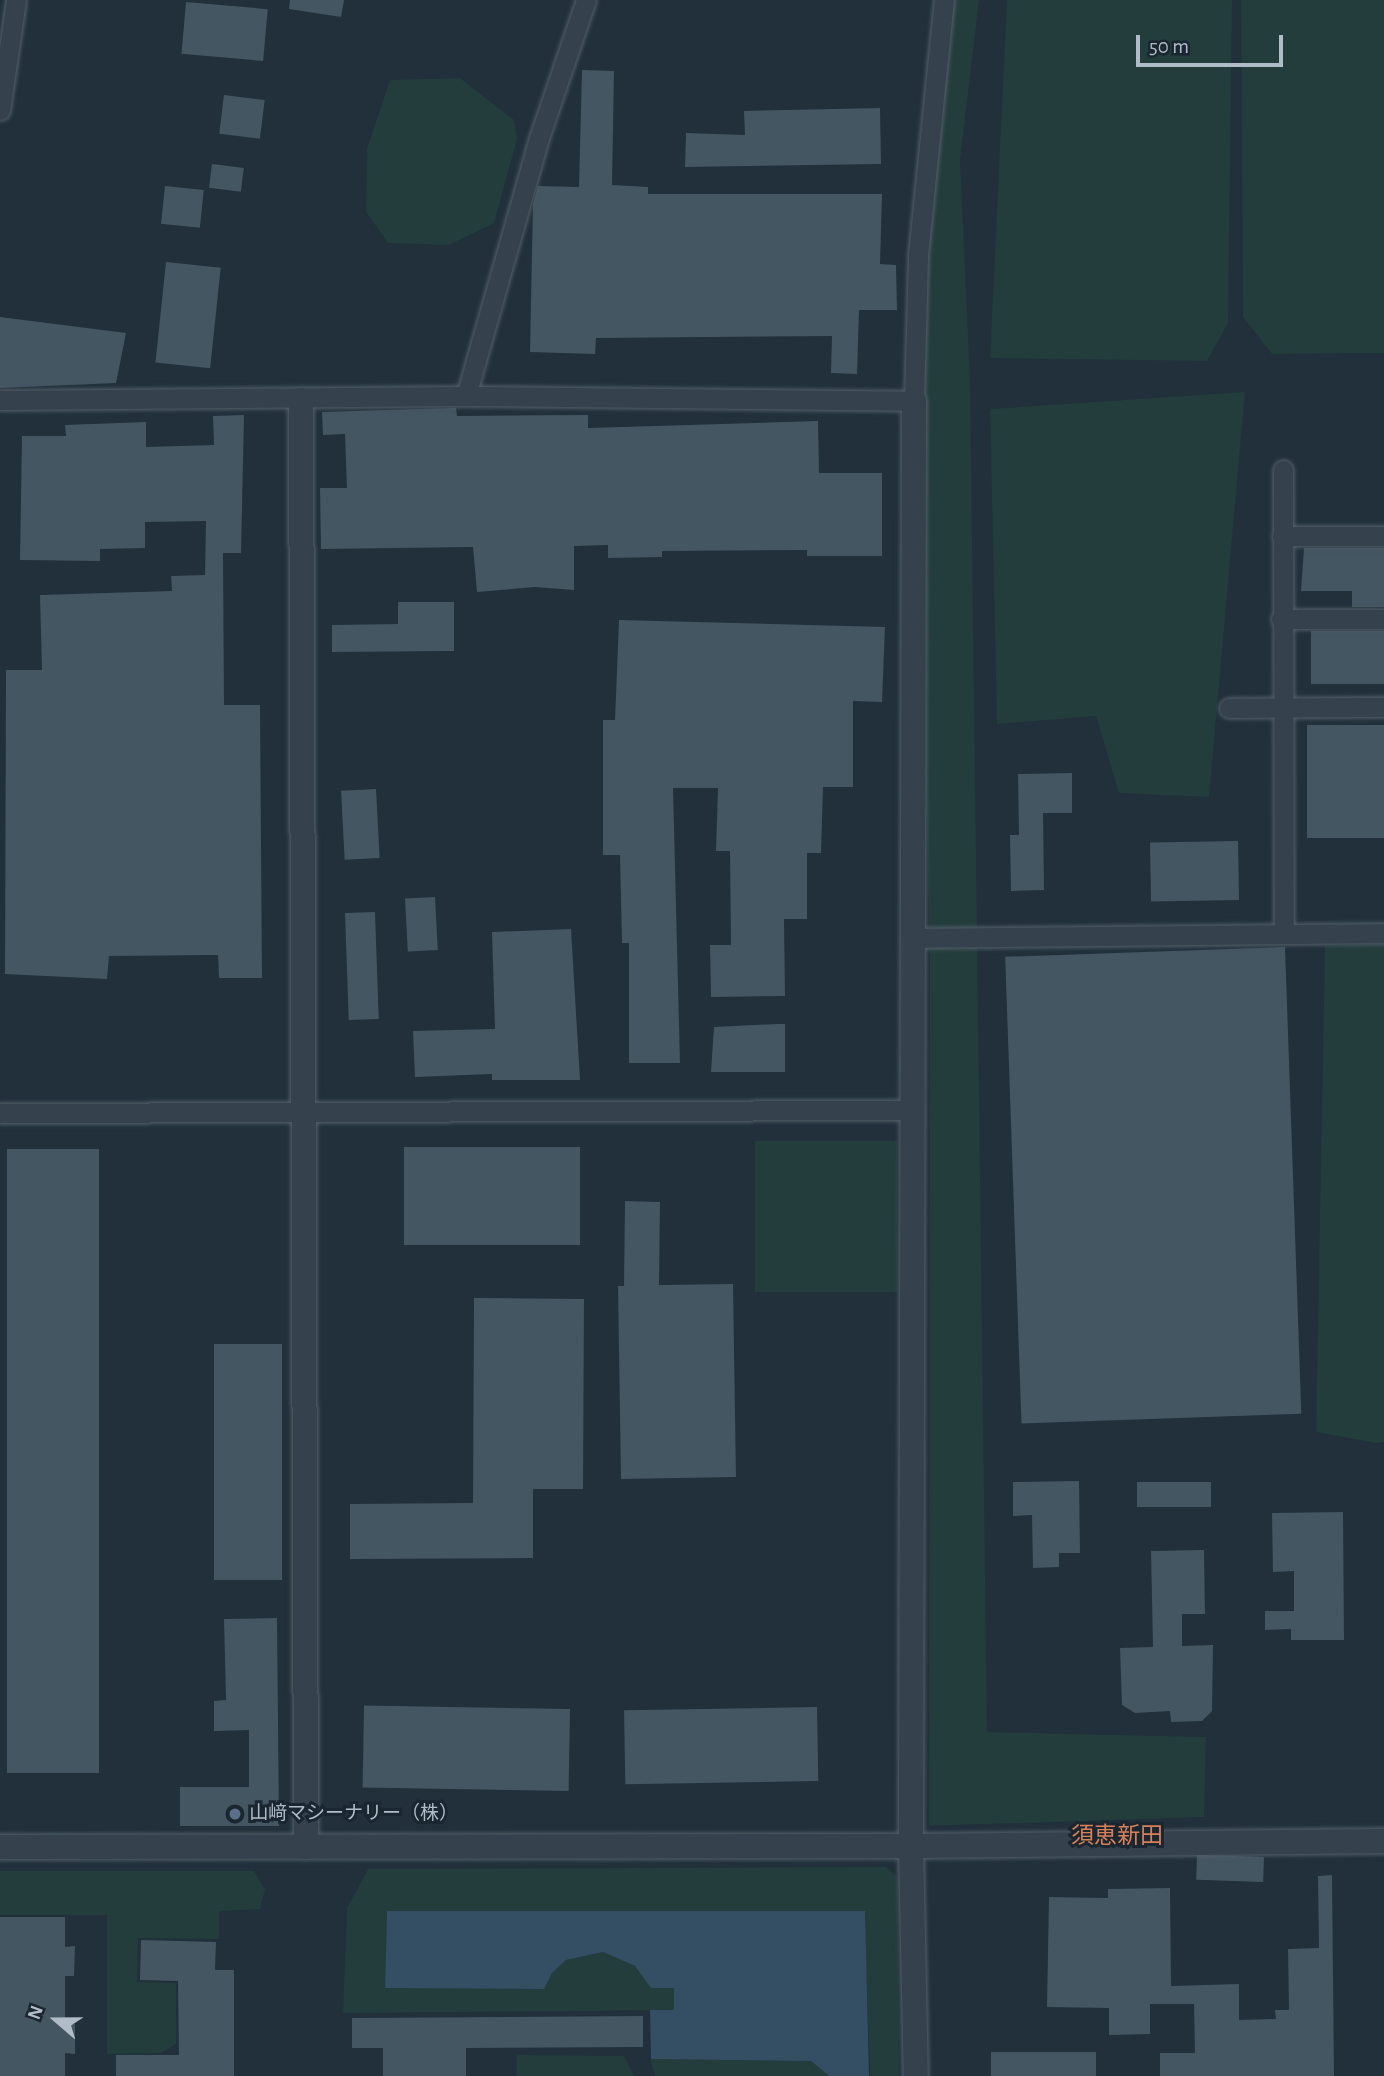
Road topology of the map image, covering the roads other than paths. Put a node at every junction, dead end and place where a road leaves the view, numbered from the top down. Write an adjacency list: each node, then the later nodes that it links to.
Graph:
1 (16, 0): 4 (street)
2 (586, 0): 5 (street)
3 (944, 0): 8 (street)
4 (0, 110)
5 (466, 396): 7 (street); 8 (street)
6 (0, 400): 7 (street)
7 (302, 400): 21 (street)
8 (914, 401): 19 (street)
9 (1283, 470): 10 (street)
10 (1282, 536): 11 (street); 12 (street)
11 (1384, 536)
12 (1281, 619): 13 (street); 16 (street)
13 (1384, 619)
14 (1384, 707): 16 (street)
15 (1229, 708): 16 (street)
16 (1281, 709): 18 (street)
17 (1384, 933): 18 (street)
18 (1284, 934): 19 (street)
19 (913, 938): 20 (street)
20 (912, 1110): 21 (street); 24 (street)
21 (304, 1112): 22 (street); 26 (street)
22 (0, 1113)
23 (1384, 1841): 24 (street)
24 (911, 1846): 26 (street); 27 (street)
25 (0, 1847): 26 (street)
26 (306, 1847)
27 (916, 2076)

